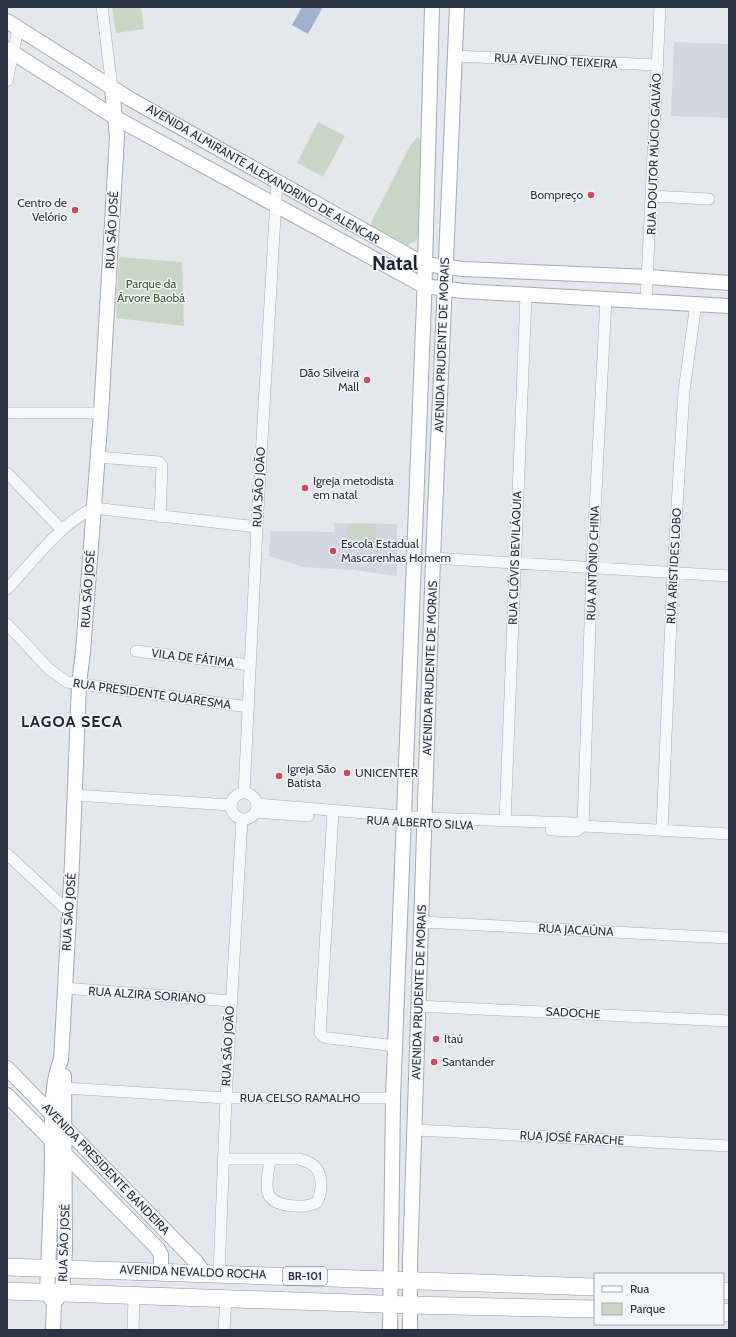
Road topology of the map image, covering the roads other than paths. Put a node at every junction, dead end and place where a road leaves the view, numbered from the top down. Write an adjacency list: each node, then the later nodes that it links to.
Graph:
1 (102, 7): 10 (street)
2 (432, 7): 18 (main road, AVENIDA PRUDENTE DE MORAIS)
3 (456, 7): 7 (main road, AVENIDA PRUDENTE DE MORAIS)
4 (660, 7): 8 (street, RUA DOUTOR MÚCIO GALVÃO)
5 (12, 25): 6 (street); 10 (main road, AVENIDA ALMIRANTE ALEXANDRINO DE ALENCAR)
6 (10, 51): 9 (street); 11 (main road, AVENIDA ALMIRANTE ALEXANDRINO DE ALENCAR)
7 (455, 56): 8 (street, RUA AVELINO TEIXEIRA); 19 (main road, AVENIDA PRUDENTE DE MORAIS)
8 (658, 66): 15 (street, RUA DOUTOR MÚCIO GALVÃO)
9 (7, 81)
10 (112, 88): 11 (main road, RUA SÃO JOSÉ); 12 (main road, AVENIDA ALMIRANTE ALEXANDRINO DE ALENCAR)
11 (116, 118): 13 (main road, AVENIDA ALMIRANTE ALEXANDRINO DE ALENCAR); 30 (main road, RUA SÃO JOSÉ)
12 (207, 141): 13 (main road); 14 (main road, AVENIDA ALMIRANTE ALEXANDRINO DE ALENCAR)
13 (197, 162): 17 (main road, AVENIDA ALMIRANTE ALEXANDRINO DE ALENCAR)
14 (277, 182): 17 (street, RUA SÃO JOÃO); 18 (main road, AVENIDA ALMIRANTE ALEXANDRINO DE ALENCAR)
15 (652, 196): 16 (street); 20 (street, RUA DOUTOR MÚCIO GALVÃO)
16 (709, 199)
17 (276, 205): 22 (main road, AVENIDA ALMIRANTE ALEXANDRINO DE ALENCAR); 35 (street, RUA SÃO JOÃO)
18 (424, 264): 19 (main road, AVENIDA ALMIRANTE ALEXANDRINO DE ALENCAR); 22 (main road, AVENIDA PRUDENTE DE MORAIS)
19 (445, 267): 20 (main road, AVENIDA ALMIRANTE ALEXANDRINO DE ALENCAR); 23 (main road, AVENIDA PRUDENTE DE MORAIS)
20 (648, 277): 21 (main road, AVENIDA ALMIRANTE ALEXANDRINO DE ALENCAR); 26 (street, RUA DOUTOR MÚCIO GALVÃO)
21 (729, 283)
22 (424, 286): 23 (main road, AVENIDA ALMIRANTE ALEXANDRINO DE ALENCAR); 54 (main road, AVENIDA PRUDENTE DE MORAIS)
23 (444, 290): 24 (main road, AVENIDA ALMIRANTE ALEXANDRINO DE ALENCAR); 37 (main road, AVENIDA PRUDENTE DE MORAIS)
24 (526, 295): 25 (main road, AVENIDA ALMIRANTE ALEXANDRINO DE ALENCAR); 38 (street, RUA CLÓVIS BEVILÁQUIA)
25 (606, 299): 26 (main road, AVENIDA ALMIRANTE ALEXANDRINO DE ALENCAR); 39 (street, RUA ANTÔNIO CHINA)
26 (646, 300): 27 (main road, AVENIDA ALMIRANTE ALEXANDRINO DE ALENCAR)
27 (696, 303): 28 (main road, AVENIDA ALMIRANTE ALEXANDRINO DE ALENCAR); 40 (street, RUA ARISTIDES LOBO)
28 (729, 306)
29 (7, 413): 30 (street)
30 (101, 413): 31 (main road, RUA SÃO JOSÉ)
31 (98, 457): 33 (main road, RUA SÃO JOSÉ); 34 (street)
32 (7, 473): 36 (street)
33 (94, 508): 34 (street); 36 (street); 46 (main road, RUA SÃO JOSÉ)
34 (160, 517): 35 (street)
35 (257, 527): 45 (street, RUA SÃO JOÃO)
36 (62, 530): 42 (street)
37 (433, 558): 38 (street); 55 (main road, AVENIDA PRUDENTE DE MORAIS)
38 (514, 564): 39 (street); 56 (street, RUA CLÓVIS BEVILÁQUIA)
39 (592, 568): 40 (street); 57 (street, RUA ANTÔNIO CHINA)
40 (673, 573): 41 (street); 58 (street, RUA ARISTIDES LOBO)
41 (729, 576)
42 (7, 589)
43 (7, 624): 46 (street, RUA PRESIDENTE QUARESMA)
44 (136, 650): 45 (street, VILA DE FÁTIMA)
45 (250, 665): 47 (street, RUA SÃO JOÃO)
46 (79, 684): 47 (street, RUA PRESIDENTE QUARESMA); 49 (main road, RUA SÃO JOSÉ)
47 (248, 708): 48 (street, RUA SÃO JOÃO)
48 (244, 793): 50 (street); 51 (street)
49 (74, 795): 50 (street); 61 (main road, RUA SÃO JOSÉ)
50 (231, 805): 53 (street)
51 (257, 808): 52 (street, RUA ALBERTO SILVA); 53 (street)
52 (333, 814): 54 (street, RUA ALBERTO SILVA); 68 (street)
53 (242, 819): 65 (street, RUA SÃO JOÃO)
54 (404, 819): 55 (street, RUA ALBERTO SILVA); 68 (main road, AVENIDA PRUDENTE DE MORAIS)
55 (425, 821): 56 (street, RUA ALBERTO SILVA); 57 (street, RUA ALBERTO SILVA); 62 (main road, AVENIDA PRUDENTE DE MORAIS)
56 (505, 821): 57 (street, RUA ALBERTO SILVA)
57 (583, 826): 58 (street, RUA ALBERTO SILVA)
58 (662, 830): 59 (street, RUA ALBERTO SILVA)
59 (729, 834)
60 (7, 854): 61 (street)
61 (69, 912): 64 (main road, RUA SÃO JOSÉ)
62 (422, 922): 63 (street, RUA JACAÚNA); 66 (main road, AVENIDA PRUDENTE DE MORAIS)
63 (729, 938)
64 (64, 988): 65 (street, RUA ALZIRA SORIANO); 69 (main road, RUA SÃO JOSÉ)
65 (231, 1001): 75 (street, RUA SÃO JOÃO)
66 (418, 1006): 67 (street, SADOCHE); 79 (main road, AVENIDA PRUDENTE DE MORAIS)
67 (729, 1021)
68 (396, 1046): 76 (main road, AVENIDA PRUDENTE DE MORAIS)
69 (61, 1060): 73 (main road, RUA SÃO JOSÉ); 77 (main road, RUA SÃO JOSÉ)
70 (7, 1068): 72 (main road, AVENIDA PRESIDENTE BANDEIRA)
71 (7, 1082): 72 (main road)
72 (23, 1083): 77 (main road, AVENIDA PRESIDENTE BANDEIRA)
73 (64, 1088): 75 (street, RUA CELSO RAMALHO); 78 (main road, RUA SÃO JOSÉ)
74 (7, 1095): 80 (main road, AVENIDA PRESIDENTE BANDEIRA)
75 (226, 1098): 76 (street, RUA CELSO RAMALHO); 83 (street, RUA SÃO JOÃO)
76 (393, 1098): 90 (main road, AVENIDA PRUDENTE DE MORAIS)
77 (53, 1115): 78 (main road, AVENIDA PRESIDENTE BANDEIRA); 80 (main road, RUA SÃO JOSÉ)
78 (64, 1126): 82 (main road, RUA SÃO JOSÉ); 89 (main road, AVENIDA PRESIDENTE BANDEIRA)
79 (415, 1130): 81 (street, RUA JOSÉ FARACHE); 91 (main road, AVENIDA PRUDENTE DE MORAIS)
80 (52, 1139): 82 (main road, AVENIDA PRESIDENTE BANDEIRA); 86 (main road, RUA SÃO JOSÉ)
81 (729, 1146)
82 (65, 1153): 87 (main road, RUA SÃO JOSÉ); 88 (main road, AVENIDA PRESIDENTE BANDEIRA)
83 (224, 1159): 84 (street); 89 (street, RUA SÃO JOÃO)
84 (270, 1159): 84 (street)
85 (7, 1267): 86 (highway, AVENIDA NEVALDO ROCHA / BR-101)
86 (47, 1267): 87 (highway, AVENIDA NEVALDO ROCHA / BR-101); 94 (main road, RUA SÃO JOSÉ)
87 (64, 1268): 88 (highway, AVENIDA NEVALDO ROCHA / BR-101); 94 (main road, RUA SÃO JOSÉ)
88 (161, 1271): 89 (highway, AVENIDA NEVALDO ROCHA / BR-101)
89 (211, 1273): 90 (highway, AVENIDA NEVALDO ROCHA / BR-101)
90 (391, 1279): 91 (highway, AVENIDA NEVALDO ROCHA / BR-101); 97 (main road, AVENIDA PRUDENTE DE MORAIS)
91 (409, 1280): 92 (highway, AVENIDA NEVALDO ROCHA / BR-101); 98 (main road, AVENIDA PRUDENTE DE MORAIS)
92 (594, 1287)
93 (7, 1290): 94 (highway, BR-101)
94 (54, 1296): 95 (highway, BR-101); 100 (main road, RUA SÃO JOSÉ)
95 (134, 1296): 96 (highway, BR-101); 101 (street)
96 (226, 1299): 97 (highway, BR-101); 102 (street)
97 (391, 1304): 98 (highway, BR-101); 103 (main road, AVENIDA PRUDENTE DE MORAIS)
98 (409, 1305): 99 (highway, BR-101); 104 (main road, AVENIDA PRUDENTE DE MORAIS)
99 (594, 1309)
100 (53, 1330)
101 (133, 1330)
102 (224, 1330)
103 (390, 1330)
104 (410, 1330)

